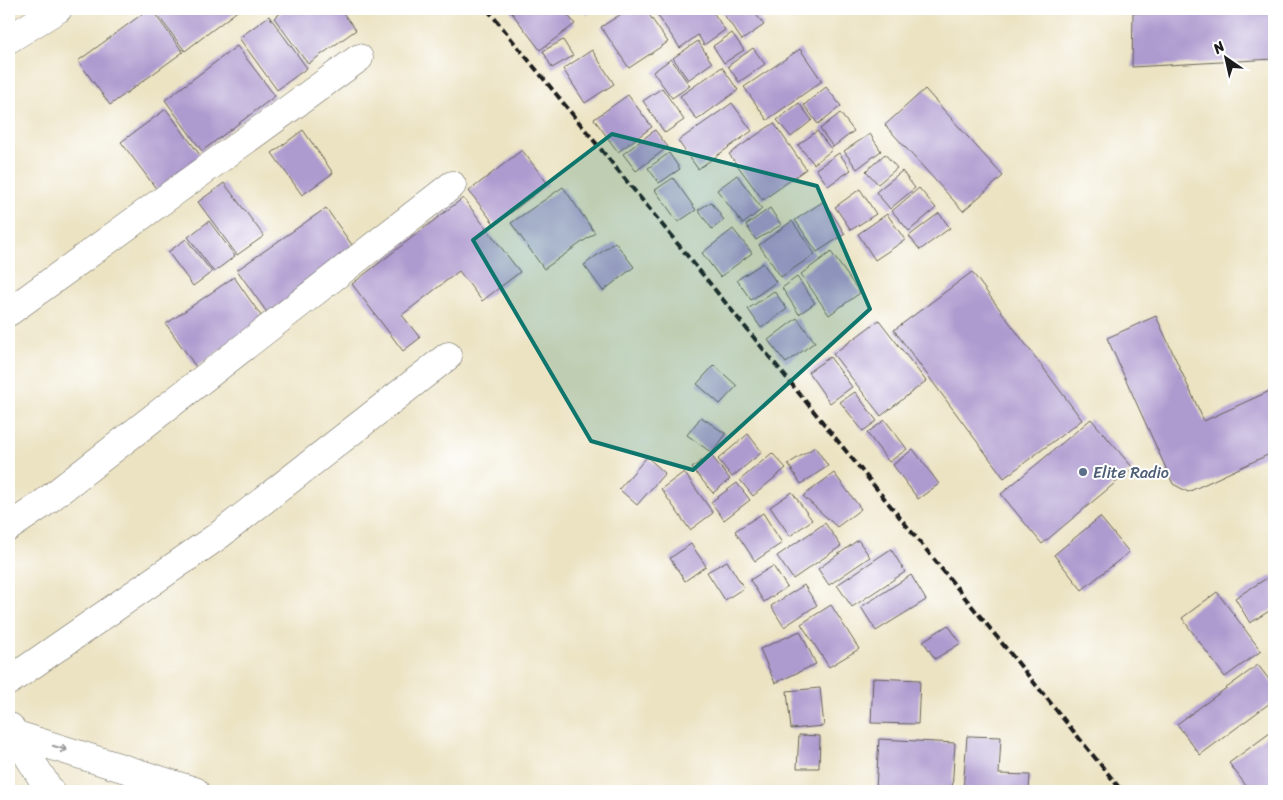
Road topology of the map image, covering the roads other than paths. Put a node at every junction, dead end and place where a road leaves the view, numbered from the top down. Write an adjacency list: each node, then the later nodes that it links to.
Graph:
1 (58, 9): 2 (main road)
2 (9, 39)
3 (359, 58): 5 (main road)
4 (452, 185): 7 (main road)
5 (9, 312)
6 (448, 356): 8 (main road)
7 (9, 527)
8 (9, 681)
9 (11, 730): 10 (main road); 11 (main road, one-way to 11)
10 (50, 791)
11 (196, 791)

